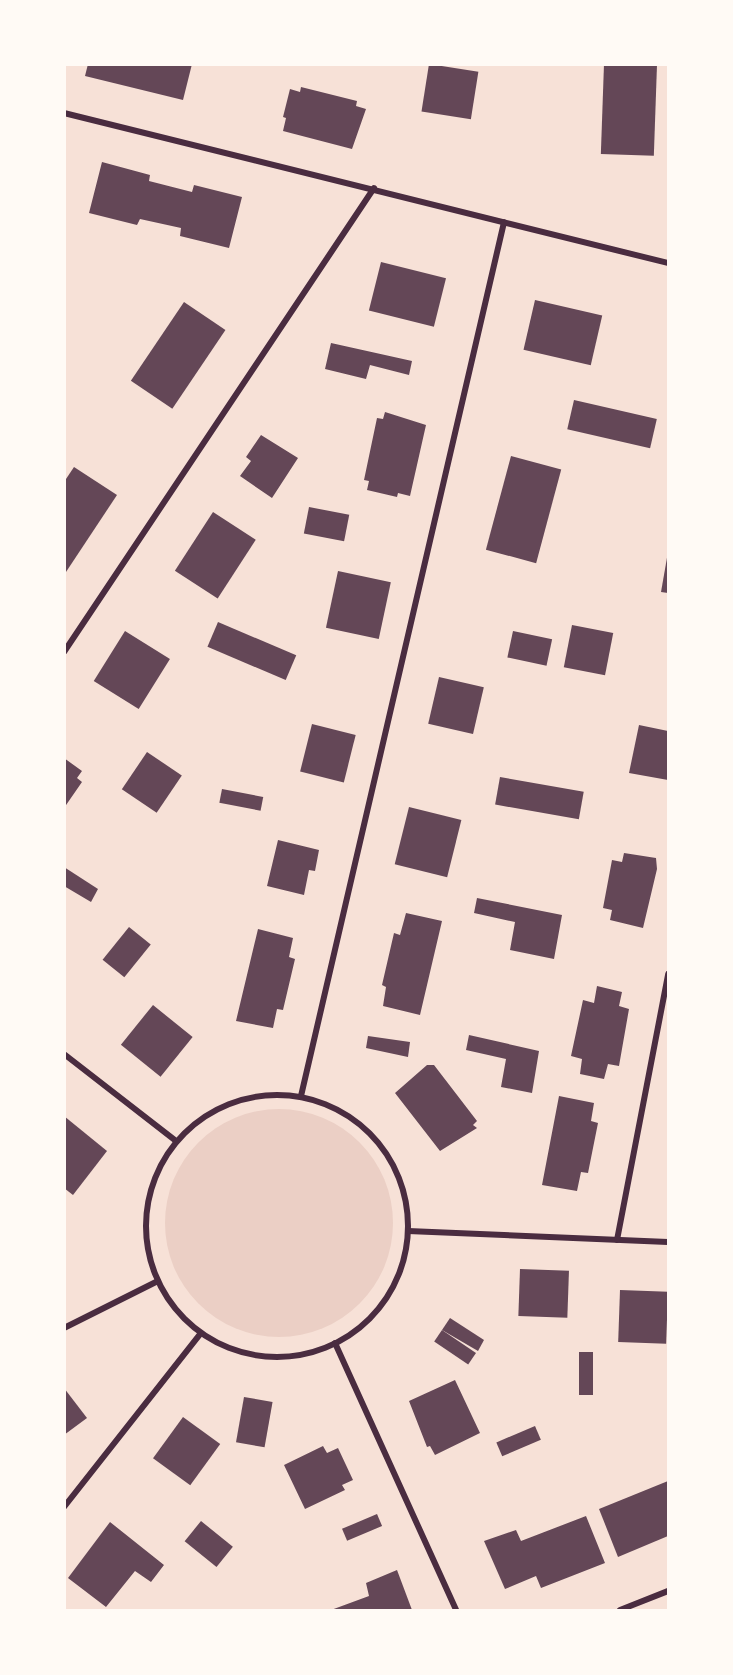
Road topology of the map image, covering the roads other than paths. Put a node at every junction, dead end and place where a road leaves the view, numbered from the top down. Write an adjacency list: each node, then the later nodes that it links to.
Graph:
1 (64, 113): 2 (street)
2 (374, 188): 3 (street); 5 (street)
3 (504, 222): 4 (street); 8 (street)
4 (669, 263)
5 (64, 652)
6 (669, 974): 11 (street)
7 (64, 1054): 9 (street)
8 (301, 1096): 9 (street); 10 (street)
9 (176, 1142): 13 (street)
10 (408, 1231): 11 (street); 16 (street)
11 (617, 1240): 12 (street)
12 (669, 1242)
13 (158, 1281): 14 (street); 15 (street)
14 (64, 1328)
15 (201, 1333): 16 (street); 17 (street)
16 (335, 1343): 19 (street)
17 (64, 1507)
18 (669, 1591): 20 (street)
19 (456, 1611)
20 (621, 1611)

